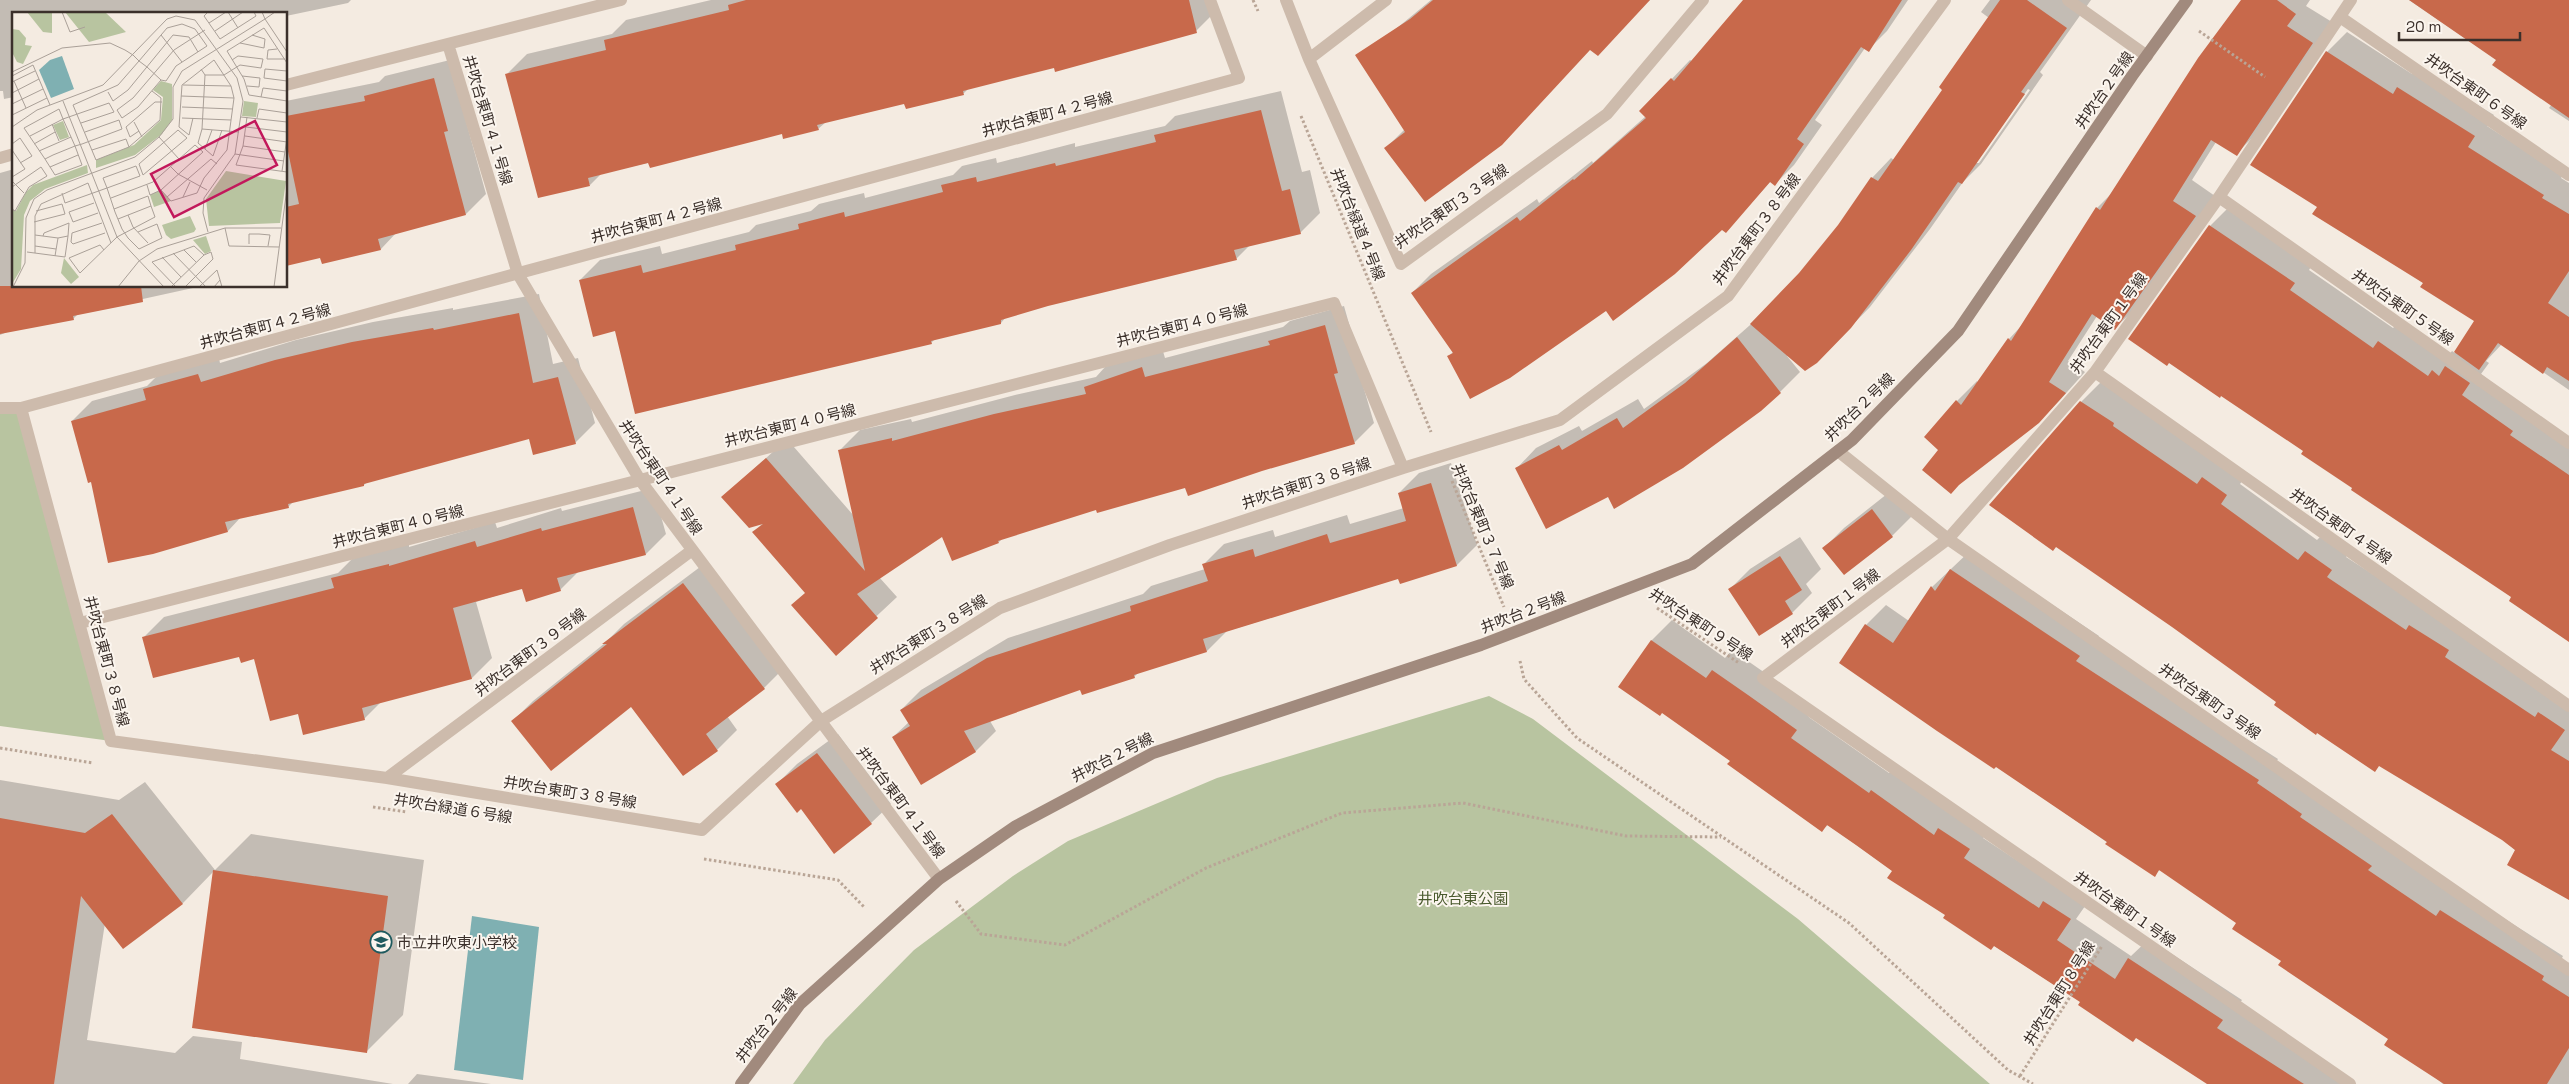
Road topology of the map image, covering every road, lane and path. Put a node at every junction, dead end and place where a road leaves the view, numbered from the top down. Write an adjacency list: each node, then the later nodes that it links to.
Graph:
1 (620, 0): 14 (street)
2 (1210, 0): 22 (street, 井吹台東町４２号線)
3 (1253, 0): 13 (path)
4 (1286, 0): 16 (street, 井吹台東町３３号線)
5 (1386, 0): 16 (street)
6 (1703, 0): 16 (street, 井吹台東町３３号線)
7 (1945, 0): 28 (street, 井吹台東町３８号線)
8 (2068, 0): 15 (street)
9 (2188, 0): 11 (street, 井吹台２号線)
10 (2351, 0): 12 (street, 井吹台東町１号線)
11 (2177, 15): 15 (street, 井吹台２号線); 18 (path)
12 (2340, 17): 18 (street, 井吹台東町１号線); 20 (street, 井吹台東町６号線)
13 (1261, 18)
14 (448, 44): 17 (street); 22 (street, 井吹台東町４１号線)
15 (2147, 56): 27 (street, 井吹台２号線)
16 (1309, 59)
17 (288, 84)
18 (2288, 93): 21 (street, 井吹台東町１号線)
19 (1298, 110): 28 (path, 井吹台緑道４号線)
20 (2569, 175)
21 (2219, 197): 23 (street, 井吹台東町１号線); 26 (street, 井吹台東町５号線)
22 (518, 274): 25 (street, 井吹台東町４２号線); 30 (street, 井吹台東町４１号線)
23 (2094, 372): 31 (street, 井吹台東町１号線); 37 (street, 井吹台東町４号線)
24 (0, 408): 25 (street, 井吹台東町４２号線)
25 (21, 408): 34 (street, 井吹台東町３８号線)
26 (2569, 443)
27 (1838, 451): 31 (street, 井吹台東町３号線); 33 (street, 井吹台２号線)
28 (1441, 456): 29 (street, 井吹台東町３８号線); 35 (path, 井吹台東町３７号線)
29 (1404, 468): 30 (street, 井吹台東町４０号線); 38 (street, 井吹台東町３８号線)
30 (640, 480): 32 (street, 井吹台東町４１号線); 34 (street, 井吹台東町４０号線)
31 (1948, 539): 36 (street, 井吹台東町１号線); 49 (street, 井吹台東町３号線)
32 (692, 551): 38 (street, 井吹台東町４１号線); 41 (street, 井吹台東町３９号線)
33 (1628, 589): 35 (street, 井吹台２号線); 36 (path, 井吹台東町９号線)
34 (80, 623): 41 (street, 井吹台東町３８号線)
35 (1515, 632): 44 (path, 井吹台東町３７号線); 46 (street, 井吹台２号線)
36 (1763, 678): 47 (street, 井吹台東町１号線)
37 (2569, 706)
38 (821, 721): 41 (street, 井吹台東町３８号線); 46 (street, 井吹台東町４１号線)
39 (0, 748): 40 (path)
40 (98, 764)
41 (387, 778)
42 (365, 806): 43 (path, 井吹台緑道６号線)
43 (414, 813)
44 (1722, 837): 46 (path); 50 (path, 井吹台東町３７号線)
45 (700, 858): 48 (path)
46 (938, 879): 48 (street, 井吹台２号線)
47 (2117, 922): 50 (path, 井吹台東町８号線); 53 (street, 井吹台東町１号線)
48 (884, 928): 51 (street, 井吹台２号線)
49 (2569, 970)
50 (2020, 1076): 52 (path, 井吹台東町３７号線)
51 (741, 1084)
52 (2033, 1084)
53 (2350, 1084)

